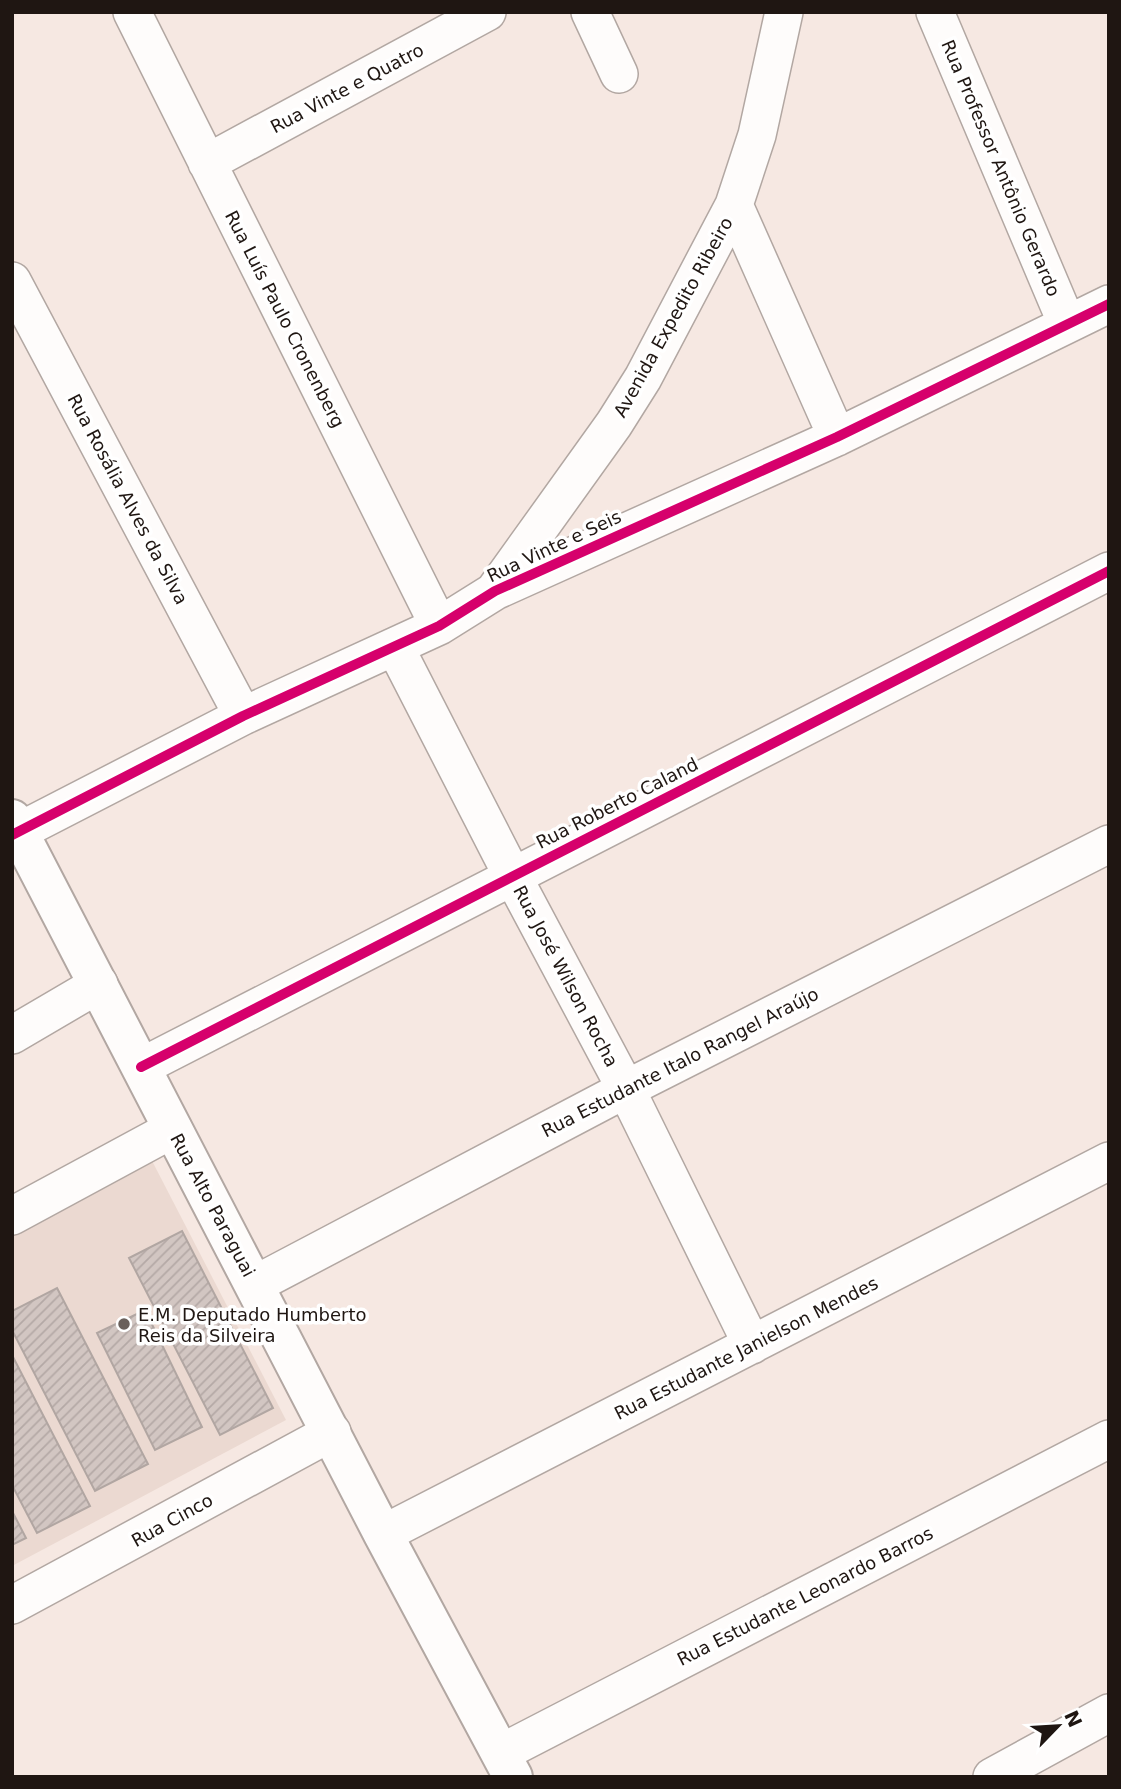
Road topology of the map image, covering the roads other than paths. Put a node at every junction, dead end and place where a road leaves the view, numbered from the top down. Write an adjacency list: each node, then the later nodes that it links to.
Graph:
1 (132, 12): 7 (street, Rua Luís Paulo Cronenberg)
2 (487, 12): 7 (street, Rua Vinte e Quatro)
3 (590, 12): 6 (street)
4 (784, 12): 8 (street, Avenida Expedito Ribeiro)
5 (935, 12): 11 (street, Rua Professor Antônio Gerardo)
6 (619, 74)
7 (207, 163): 15 (street, Rua Luís Paulo Cronenberg)
8 (734, 205): 12 (street); 14 (street, Avenida Expedito Ribeiro)
9 (12, 281): 17 (street, Rua Rosália Alves da Silva)
10 (1109, 304): 11 (street, Rua Vinte e Seis)
11 (1067, 324): 12 (street, Rua Vinte e Seis)
12 (838, 437): 14 (street, Rua Vinte e Seis)
13 (1109, 571): 20 (street, Rua Roberto Caland)
14 (495, 591): 15 (street, Rua Vinte e Seis)
15 (439, 626): 16 (street, Rua Vinte e Seis)
16 (395, 647): 17 (street, Rua Vinte e Seis); 20 (street, Rua José Wilson Rocha)
17 (243, 716): 18 (street, Rua Vinte e Seis)
18 (15, 829): 21 (street, Rua Alto Paraguai)
19 (1109, 844): 24 (street, Rua Estudante Italo Rangel Araújo)
20 (513, 877): 23 (street, Rua Roberto Caland); 24 (street, Rua José Wilson Rocha)
21 (99, 984): 22 (street); 23 (street, Rua Alto Paraguai)
22 (12, 1035)
23 (141, 1067): 25 (street, Rua Alto Paraguai)
24 (626, 1089): 28 (street, Rua Estudante Italo Rangel Araújo); 29 (street, Rua José Wilson Rocha)
25 (173, 1129): 27 (street); 28 (street, Rua Alto Paraguai)
26 (1109, 1161): 29 (street, Rua Estudante Janielson Mendes)
27 (12, 1216)
28 (254, 1285): 30 (street, Rua Alto Paraguai)
29 (751, 1345): 32 (street, Rua Estudante Janielson Mendes)
30 (331, 1432): 32 (street, Rua Alto Paraguai); 33 (street, Rua Cinco)
31 (1109, 1439): 35 (street, Rua Estudante Leonardo Barros)
32 (383, 1534): 35 (street, Rua Alto Paraguai)
33 (12, 1605)
34 (1109, 1713): 36 (street)
35 (507, 1765)
36 (992, 1777)

